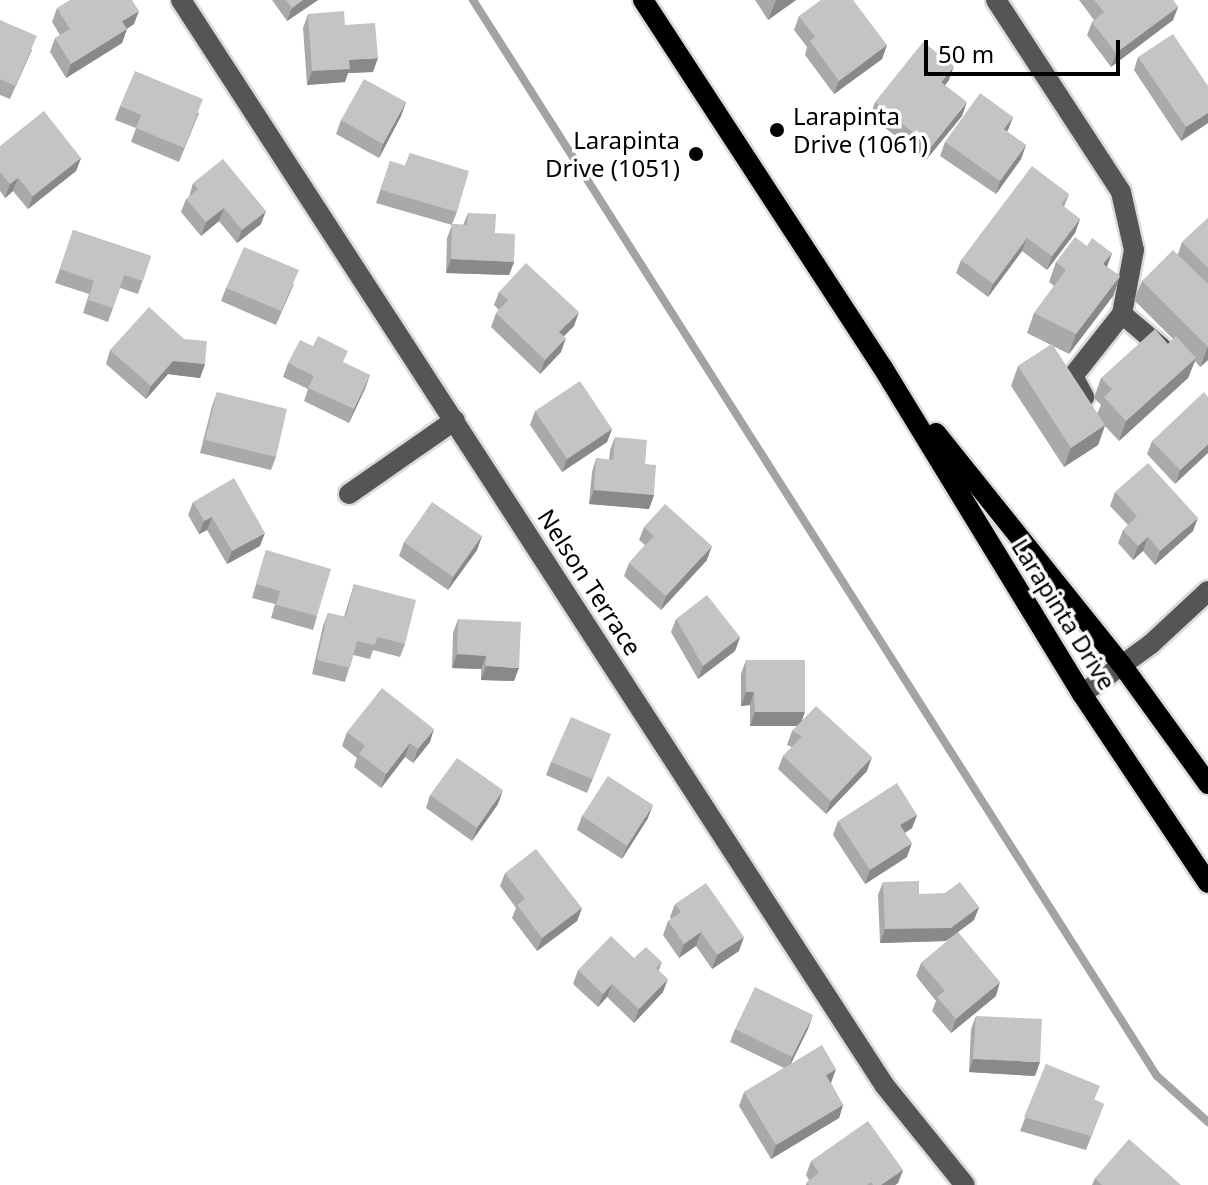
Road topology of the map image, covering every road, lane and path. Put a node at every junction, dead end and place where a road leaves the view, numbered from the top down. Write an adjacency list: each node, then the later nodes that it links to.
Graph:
1 (181, 0): 8 (street, Nelson Terrace)
2 (643, 0): 6 (main road, Larapinta Drive)
3 (996, 0): 4 (street)
4 (1122, 314): 5 (street); 7 (street)
5 (1162, 348)
6 (883, 368): 11 (main road, Larapinta Drive); 12 (main road, Larapinta Drive)
7 (1084, 397)
8 (455, 420): 9 (street); 15 (street, Nelson Terrace)
9 (349, 494)
10 (1208, 591): 11 (street)
11 (1122, 665): 12 (street); 13 (main road, Larapinta Drive)
12 (1082, 694): 14 (main road, Larapinta Drive)
13 (1208, 784)
14 (1208, 883)
15 (965, 1185)

